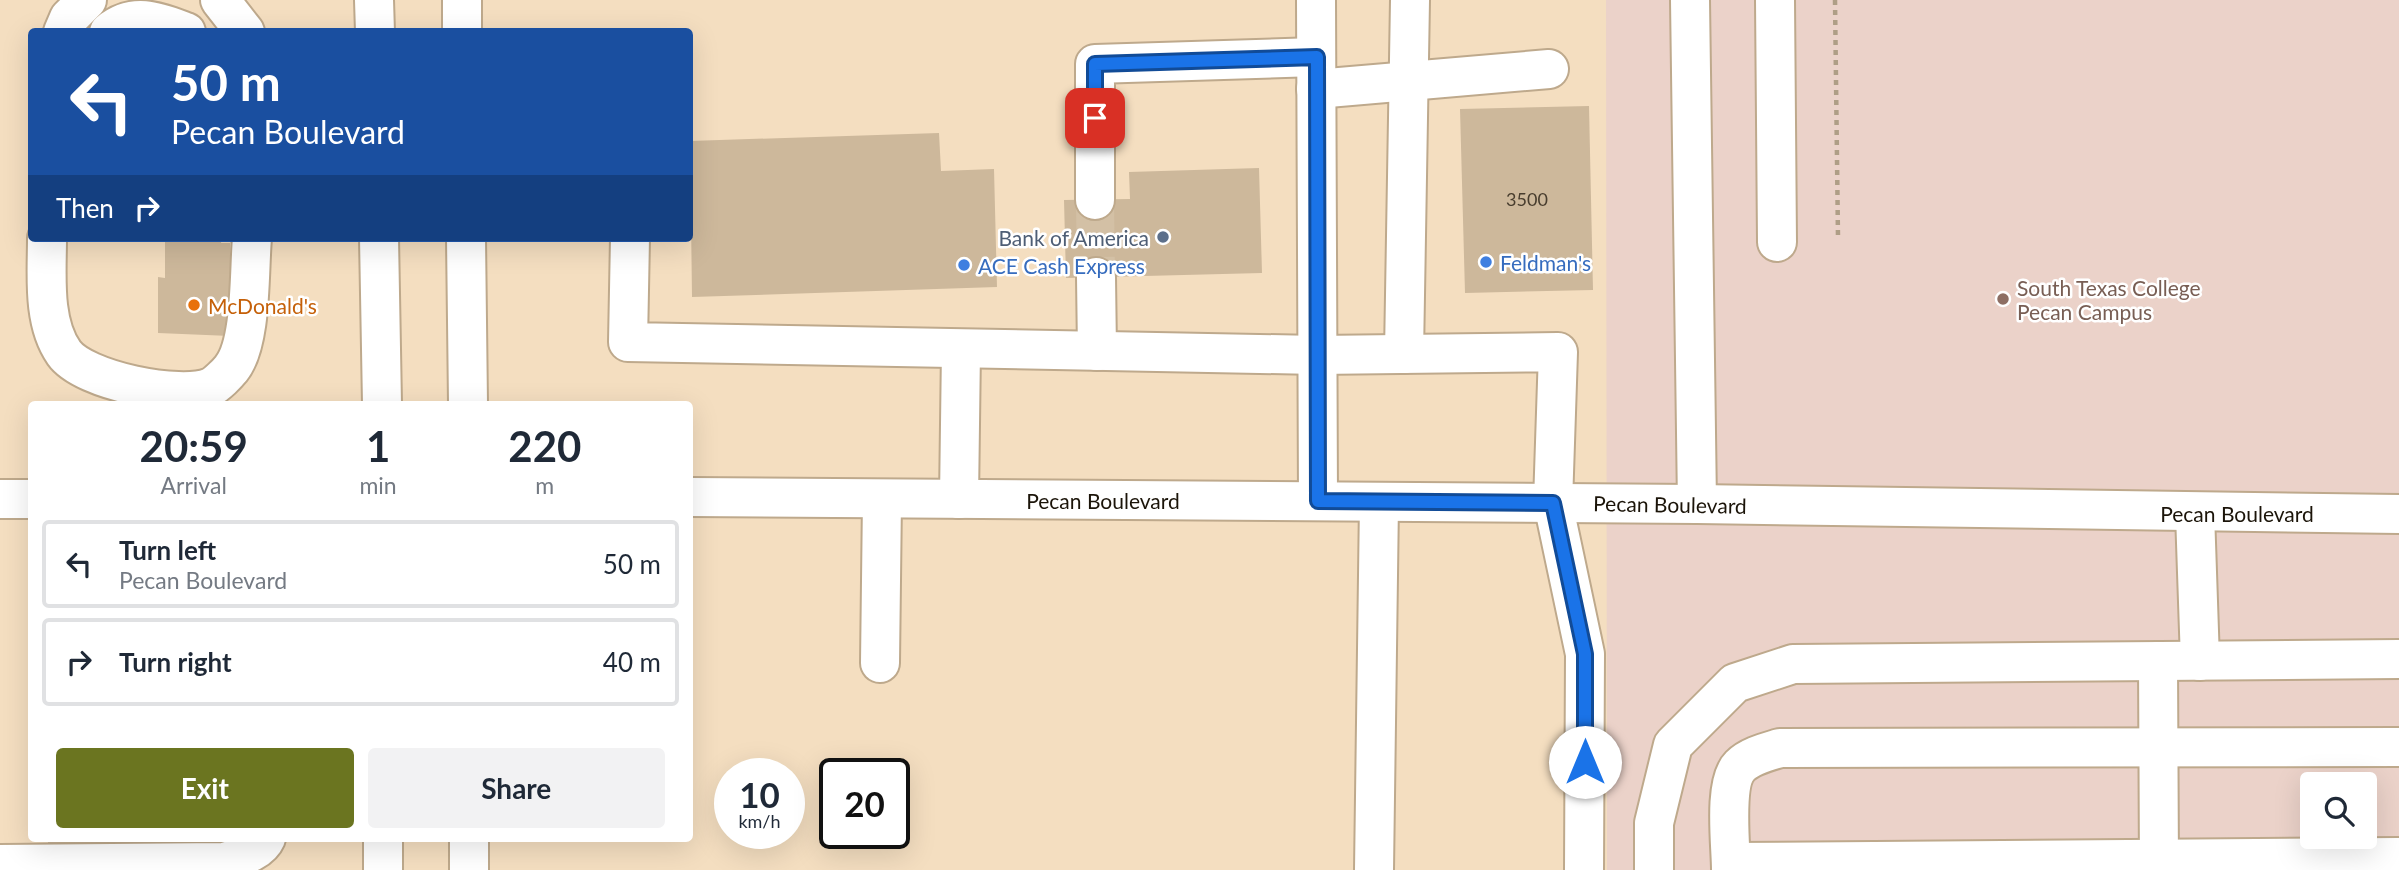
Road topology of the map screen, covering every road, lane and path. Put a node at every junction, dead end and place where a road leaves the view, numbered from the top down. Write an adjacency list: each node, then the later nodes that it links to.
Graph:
1 (87, 0): 10 (main road)
2 (220, 0): 13 (main road)
3 (374, 0): 14 (main road)
4 (462, 0): 15 (main road)
5 (1316, 0): 17 (main road)
6 (1410, 0): 18 (main road)
7 (1690, 0): 43 (main road)
8 (1775, 0): 26 (main road)
9 (1835, 0): 20 (path)
10 (64, 28)
11 (115, 28): 12 (main road)
12 (172, 28)
13 (242, 28)
14 (375, 28)
15 (463, 28)
16 (1549, 69): 18 (main road)
17 (1316, 73): 18 (main road); 19 (main road); 31 (main road)
18 (1408, 82): 30 (main road)
19 (1095, 200)
20 (1838, 237)
21 (47, 242): 32 (main road)
22 (252, 242): 32 (main road)
23 (379, 242): 33 (main road)
24 (466, 242): 34 (main road)
25 (630, 242): 28 (main road)
26 (1777, 242)
27 (1096, 277): 29 (main road)
28 (961, 349): 29 (main road); 39 (main road)
29 (1097, 351): 31 (main road)
30 (1404, 354): 31 (main road); 42 (main road)
31 (1317, 355): 40 (main road)
32 (177, 397)
33 (382, 401)
34 (468, 401)
35 (693, 497): 38 (main road, Pecan Boulevard)
36 (0, 499): 37 (main road)
37 (28, 499)
38 (882, 499): 39 (main road, Pecan Boulevard); 49 (main road)
39 (959, 499): 40 (main road, Pecan Boulevard)
40 (1318, 501): 41 (main road, Pecan Boulevard)
41 (1379, 502): 42 (main road, Pecan Boulevard); 61 (main road)
42 (1553, 503): 43 (main road, Pecan Boulevard); 62 (main road)
43 (1697, 504): 44 (main road, Pecan Boulevard)
44 (2195, 513): 45 (main road, Pecan Boulevard); 48 (main road)
45 (2399, 514)
46 (2399, 659): 48 (main road)
47 (2158, 661): 48 (main road); 50 (main road); 63 (main road)
48 (2200, 661)
49 (880, 663)
50 (2159, 746): 51 (main road); 57 (main road); 58 (main road)
51 (2399, 747)
52 (265, 842): 56 (main road)
53 (383, 842): 59 (main road)
54 (469, 842): 60 (main road)
55 (2399, 857): 57 (main road)
56 (0, 864)
57 (2159, 865): 58 (main road)
58 (1731, 866)
59 (383, 870)
60 (469, 870)
61 (1374, 870)
62 (1584, 870)
63 (1654, 870)

